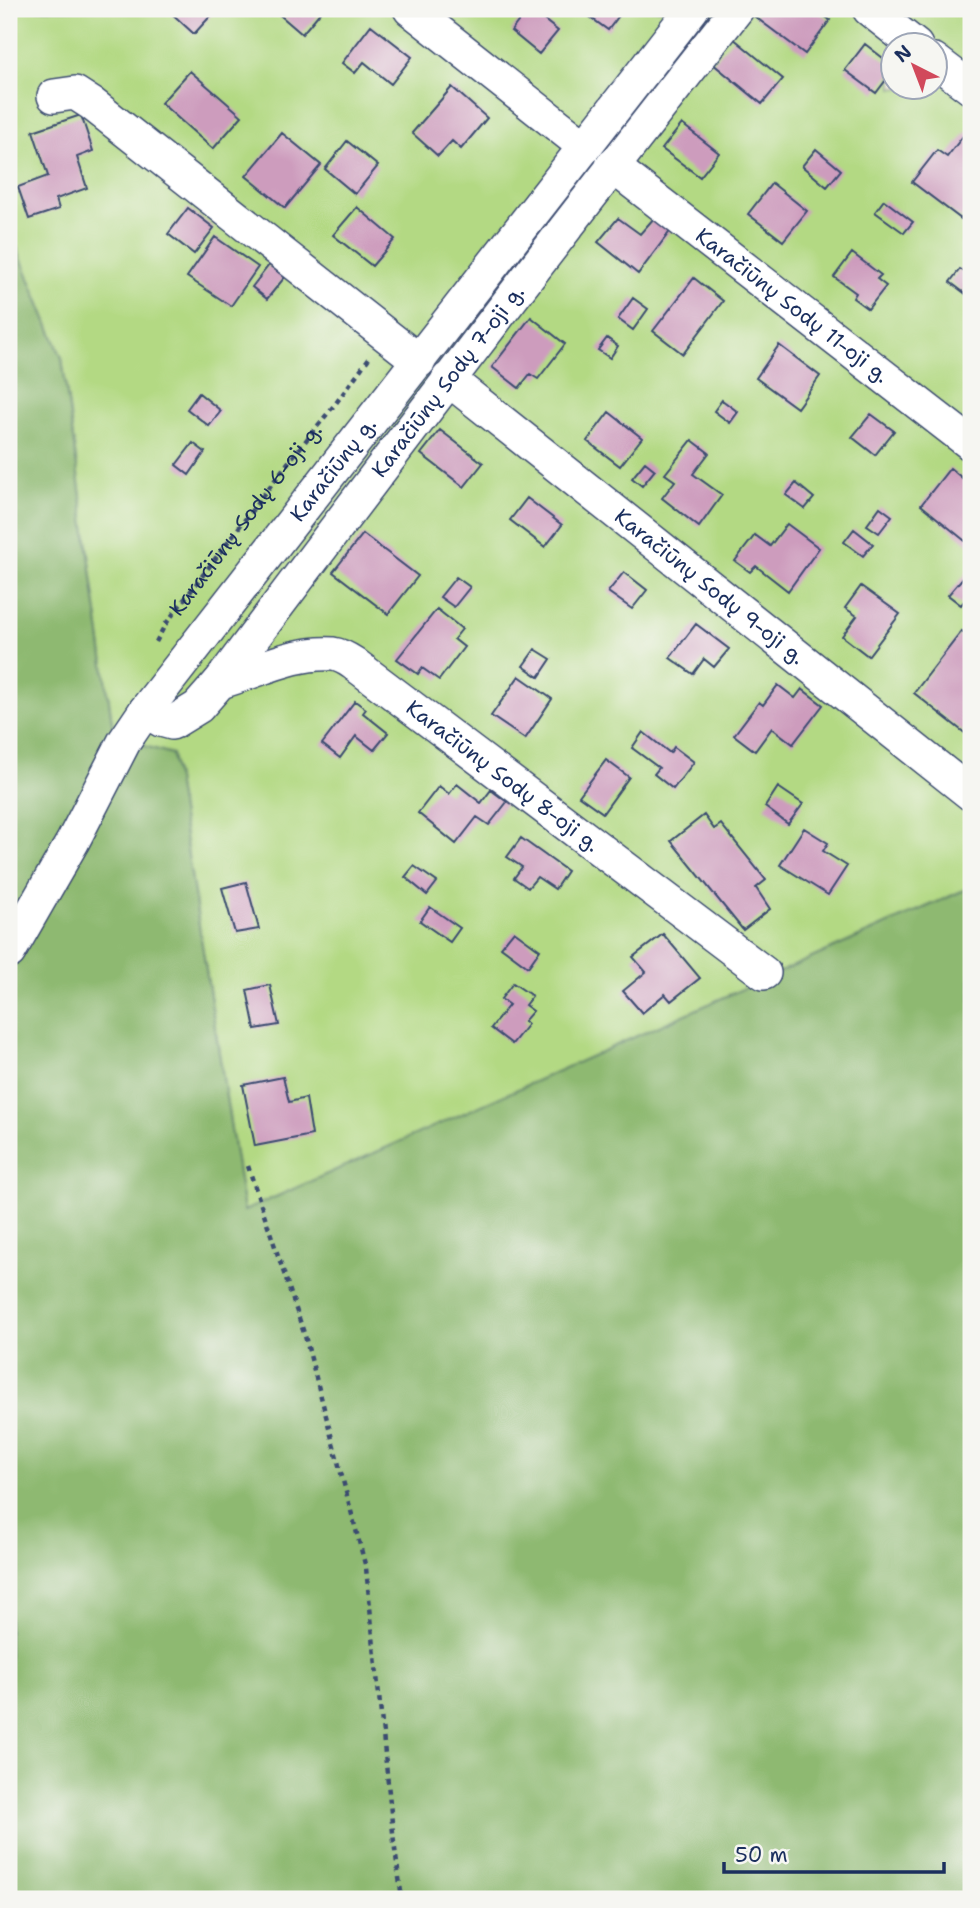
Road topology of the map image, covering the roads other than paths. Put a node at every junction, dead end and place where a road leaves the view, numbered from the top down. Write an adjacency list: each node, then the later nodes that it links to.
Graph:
1 (410, 9): 9 (street)
2 (692, 9): 9 (street, Karačiūnų g.)
3 (737, 9): 10 (street, Karačiūnų Sodų 7-oji g.)
4 (869, 9): 5 (street)
5 (898, 32)
6 (948, 71): 7 (street)
7 (971, 88)
8 (54, 96): 11 (street)
9 (584, 146): 11 (street, Karačiūnų g.)
10 (612, 166): 12 (street, Karačiūnų Sodų 7-oji g.); 13 (street, Karačiūnų Sodų 11-oji g.)
11 (419, 361): 15 (street, Karačiūnų g.)
12 (448, 379): 14 (street, Karačiūnų Sodų 7-oji g.); 16 (street, Karačiūnų Sodų 9-oji g.)
13 (971, 444)
14 (220, 682): 15 (street, Karačiūnų Sodų 7-oji g.); 18 (street, Karačiūnų Sodų 8-oji g.)
15 (145, 711): 17 (street, Karačiūnų g.)
16 (971, 794)
17 (9, 952)
18 (764, 973)

